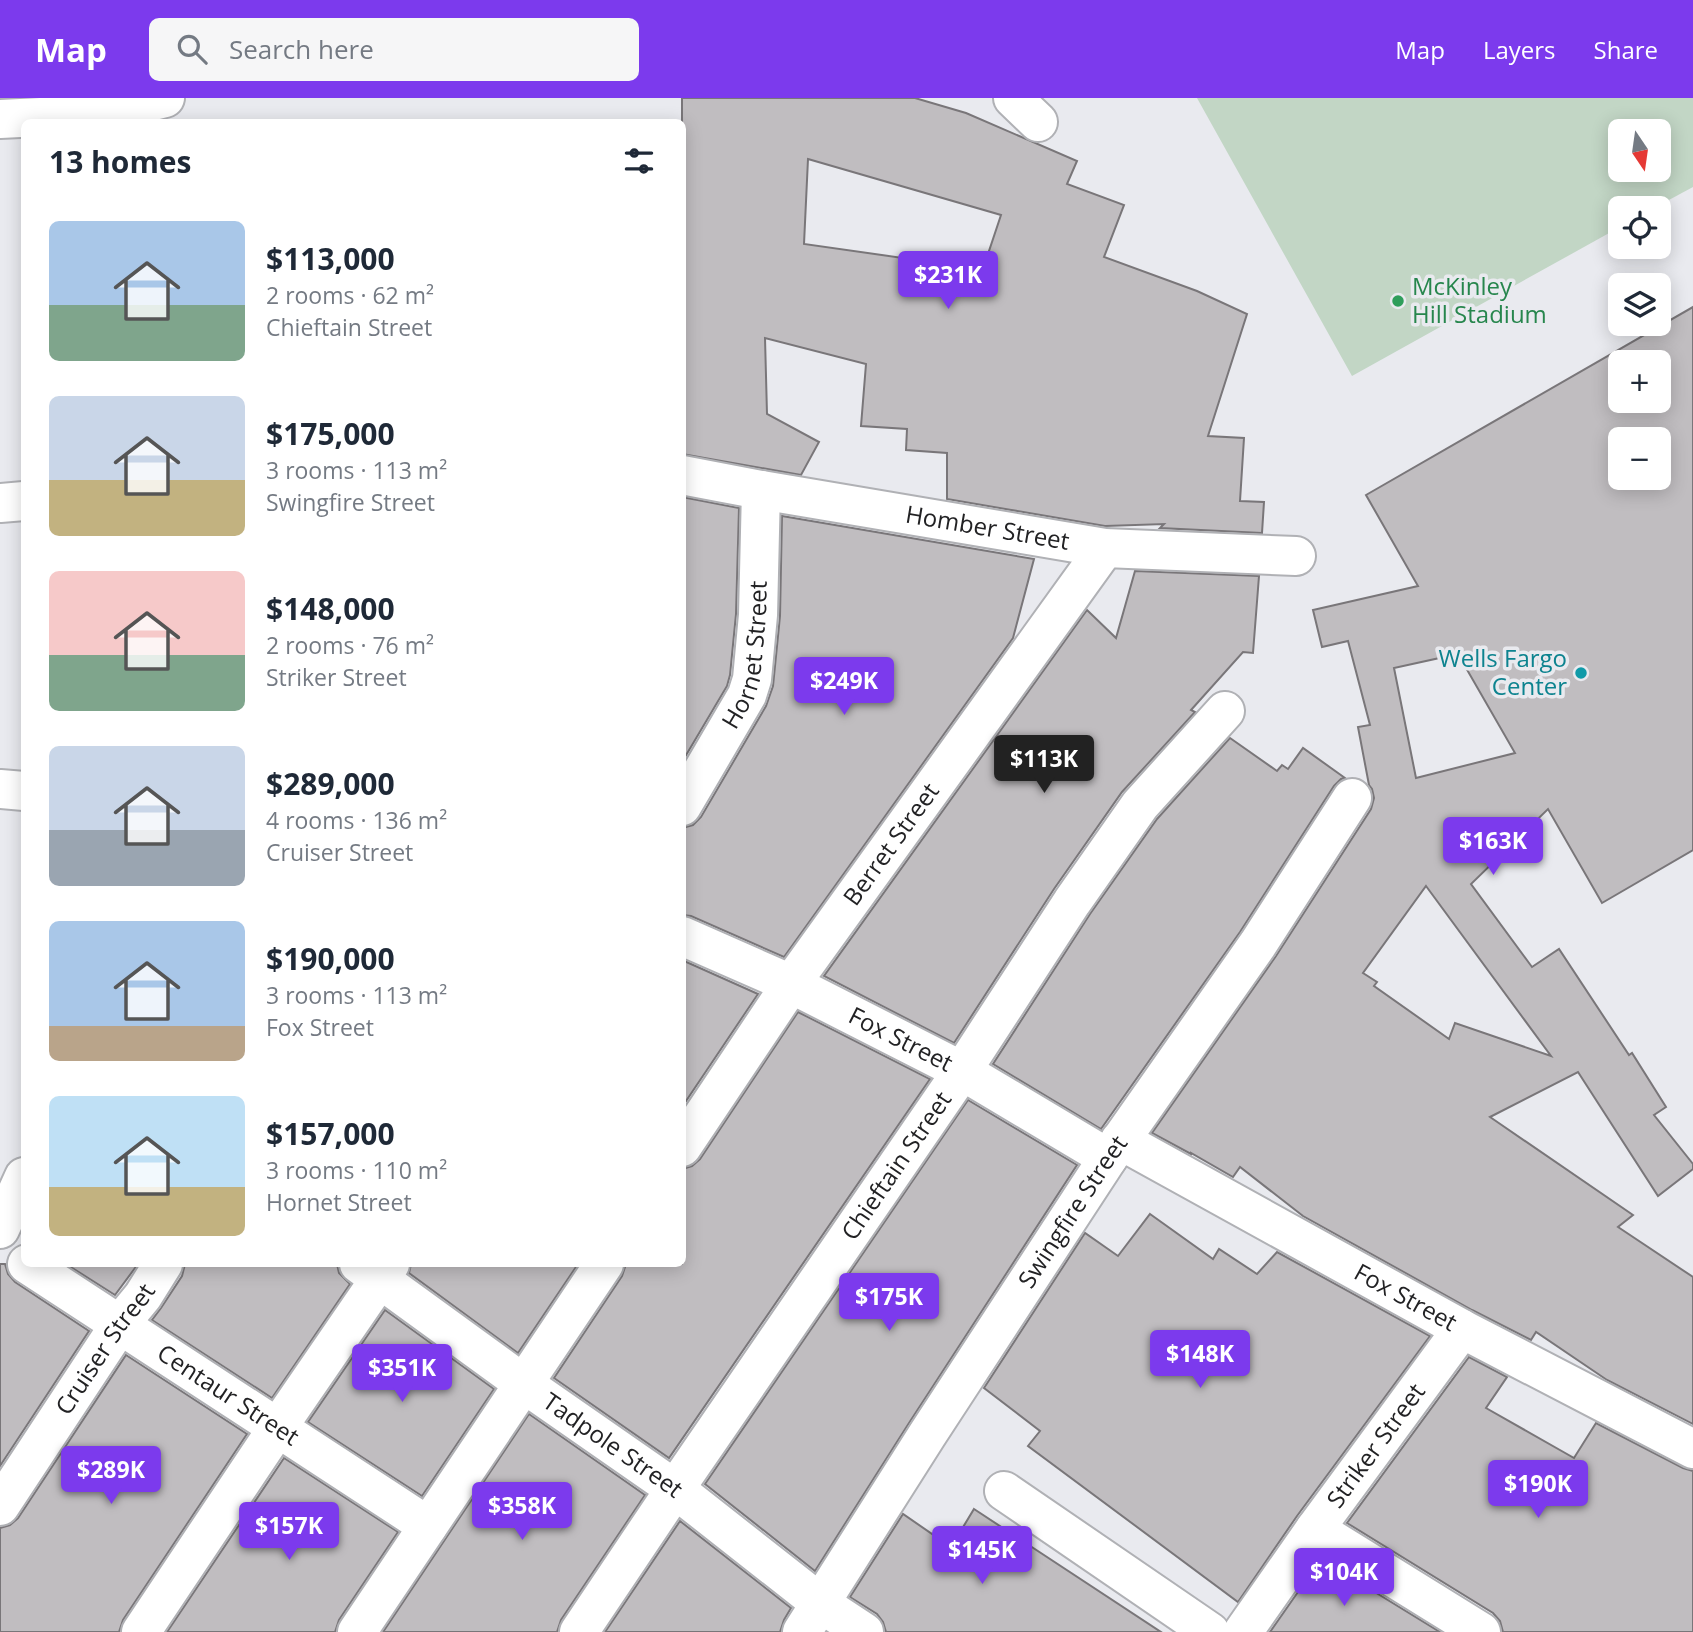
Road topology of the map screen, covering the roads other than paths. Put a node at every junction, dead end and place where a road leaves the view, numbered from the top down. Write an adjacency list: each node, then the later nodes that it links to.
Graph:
1 (166, 98): 2 (street)
2 (100, 111): 3 (street)
3 (0, 119)
4 (686, 476): 5 (street, Homber Street)
5 (761, 490): 8 (street, Homber Street); 14 (street, Hornet Street)
6 (21, 501): 7 (street)
7 (0, 503)
8 (1105, 548): 9 (street, Homber Street); 16 (street, Berret Street)
9 (1296, 556)
10 (1225, 711): 17 (street, Chieftain Street)
11 (0, 789): 12 (street)
12 (21, 791)
13 (1352, 798): 19 (street, Swingfire Street)
14 (686, 799)
15 (686, 938): 16 (street, Fox Street)
16 (791, 984): 17 (street, Fox Street); 18 (street, Berret Street)
17 (962, 1071): 19 (street, Fox Street); 33 (street, Chieftain Street)
18 (686, 1141)
19 (1114, 1149): 29 (street, Fox Street); 38 (street, Swingfire Street)
20 (21, 1184): 21 (street)
21 (0, 1229)
22 (0, 1246): 23 (street, Centaur Street)
23 (21, 1260)
24 (32, 1267): 28 (street, Centaur Street)
25 (161, 1267): 28 (street, Cruiser Street)
26 (602, 1267): 30 (street)
27 (376, 1269): 30 (street, Tadpole Street); 31 (street)
28 (120, 1324): 31 (street, Centaur Street); 35 (street, Cruiser Street)
29 (1462, 1329): 32 (street, Fox Street); 37 (street, Striker Street)
30 (524, 1384): 33 (street, Tadpole Street); 36 (street)
31 (278, 1427): 36 (street, Centaur Street); 39 (street)
32 (1693, 1449)
33 (675, 1489): 38 (street, Tadpole Street); 41 (street, Chieftain Street)
34 (1004, 1491): 43 (street)
35 (0, 1506)
36 (428, 1526): 40 (street)
37 (1315, 1529): 44 (street, Striker Street); 45 (street)
38 (811, 1618): 42 (street, Tadpole Street)
39 (141, 1632)
40 (357, 1632)
41 (579, 1632)
42 (864, 1632)
43 (1210, 1632)
44 (1243, 1632)
45 (1481, 1632)

